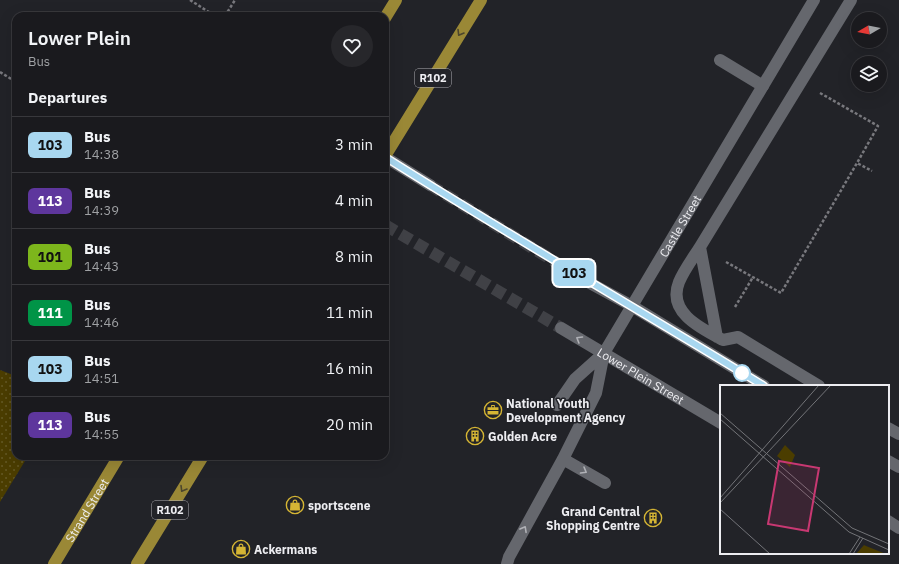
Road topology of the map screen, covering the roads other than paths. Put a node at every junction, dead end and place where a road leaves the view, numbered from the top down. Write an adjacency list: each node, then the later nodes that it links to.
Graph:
1 (396, 0): 5 (main road)
2 (481, 0): 8 (main road, R102, one-way to 8)
3 (814, 0): 7 (street, Castle Street)
4 (851, 0): 11 (street)
5 (389, 12)
6 (720, 60): 7 (street)
7 (763, 86): 13 (street, Castle Street)
8 (389, 150)
9 (389, 159): 10 (street)
10 (430, 185)
11 (700, 246): 15 (street); 15 (street)
12 (588, 282): 13 (street)
13 (632, 306): 16 (street, Castle Street); 17 (street)
14 (561, 328): 16 (street, Lower Plein Street, one-way to 14)
15 (717, 337): 18 (street)
16 (604, 353): 19 (street); 20 (street, Lower Plein Street); 23 (street, Castle Street)
17 (762, 385)
18 (817, 385)
19 (557, 405)
20 (720, 422)
21 (889, 429): 22 (street)
22 (899, 434)
23 (563, 459): 28 (street, one-way to 28); 33 (street, Castle Street, one-way to 23)
24 (117, 460): 31 (main road, Strand Street)
25 (201, 460): 32 (main road, R102, one-way to 32)
26 (889, 462): 27 (street)
27 (899, 467)
28 (605, 483)
29 (889, 522): 30 (street)
30 (899, 528)
31 (54, 564)
32 (137, 564)
33 (507, 564)

